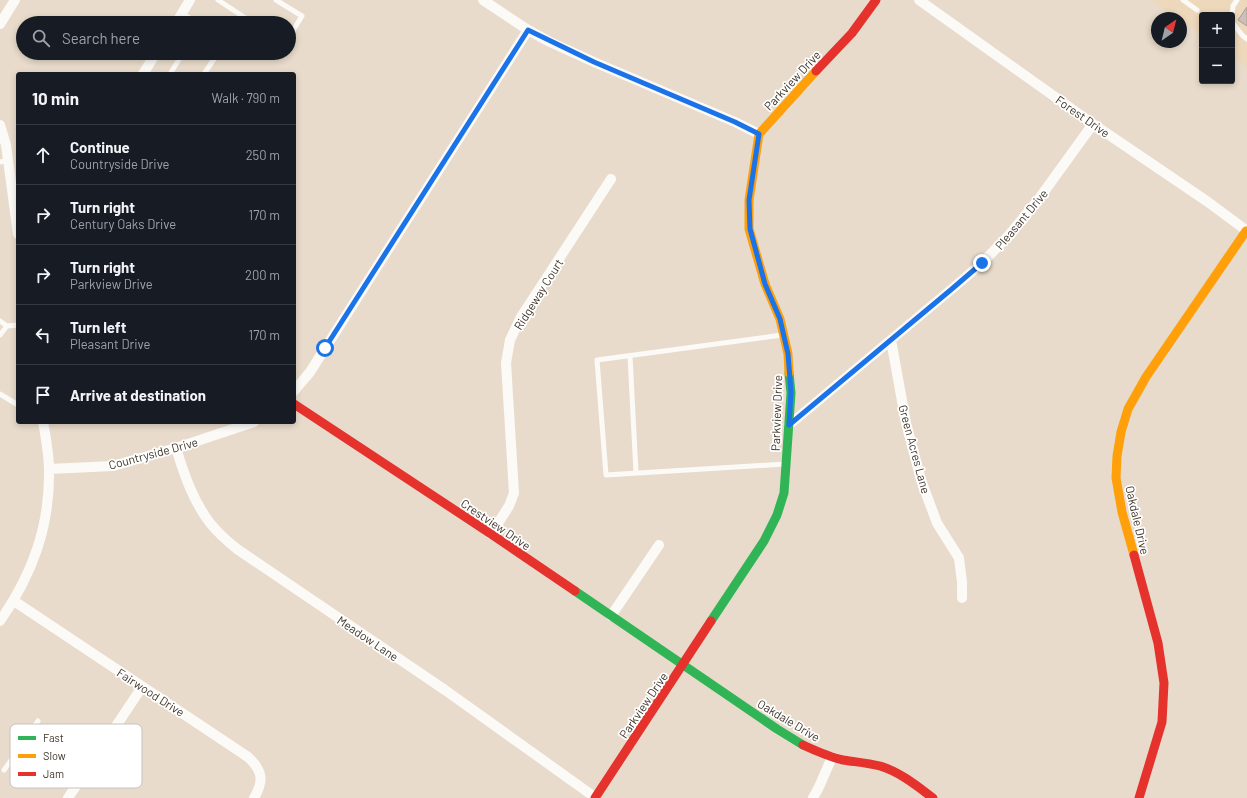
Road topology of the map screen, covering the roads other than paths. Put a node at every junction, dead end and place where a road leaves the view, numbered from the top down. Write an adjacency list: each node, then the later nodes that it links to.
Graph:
1 (15, 0): 16 (street)
2 (190, 0): 12 (street)
3 (218, 0): 15 (lane)
4 (276, 0): 17 (lane)
5 (483, 0): 19 (street)
6 (876, 0): 29 (street, Parkview Drive)
7 (919, 0): 27 (street, Forest Drive)
8 (1183, 0): 10 (lane)
9 (1237, 0): 11 (lane)
10 (1198, 10)
11 (1232, 12)
12 (182, 13): 13 (street); 14 (lane)
13 (180, 16)
14 (186, 16)
15 (242, 16)
16 (0, 24)
17 (296, 26)
18 (1235, 26): 20 (lane)
19 (528, 30): 29 (street); 42 (street)
20 (1247, 39)
21 (152, 60): 24 (street)
22 (179, 60): 25 (lane)
23 (213, 60): 26 (lane)
24 (144, 72)
25 (171, 72)
26 (205, 72)
27 (1092, 124): 34 (street, Forest Drive); 40 (street, Pleasant Drive)
28 (0, 125): 30 (street)
29 (759, 134): 38 (street, Parkview Drive)
30 (4, 161): 31 (street)
31 (14, 176): 33 (street)
32 (611, 180): 53 (street, Ridgeway Court)
33 (16, 205)
34 (1246, 231): 73 (street, Oakdale Drive)
35 (0, 321): 37 (lane)
36 (16, 324): 37 (lane)
37 (7, 326): 39 (lane)
38 (784, 334): 41 (lane); 48 (street, Parkview Drive)
39 (0, 335)
40 (891, 340): 48 (street, Pleasant Drive); 55 (street, Green Acres Lane)
41 (630, 356): 52 (lane); 52 (lane)
42 (296, 389)
43 (0, 394): 44 (lane)
44 (16, 404)
45 (296, 405): 53 (street, Crestview Drive)
46 (43, 424): 51 (street)
47 (248, 424): 49 (street, Countryside Drive)
48 (789, 425): 50 (street, Parkview Drive)
49 (176, 448): 51 (street, Countryside Drive); 70 (street, Meadow Lane)
50 (786, 464): 52 (lane); 59 (street, Parkview Drive)
51 (50, 469): 56 (street)
52 (636, 473)
53 (491, 534): 57 (street, Crestview Drive)
54 (659, 545): 57 (street)
55 (962, 598)
56 (14, 601): 58 (street); 60 (street, Fairwood Drive)
57 (611, 616): 59 (street, Crestview Drive)
58 (0, 621)
59 (683, 666): 64 (street, Oakdale Drive); 70 (street, Parkview Drive)
60 (142, 687): 63 (street); 69 (street, Fairwood Drive)
61 (38, 721): 62 (lane)
62 (36, 724)
63 (117, 724)
64 (832, 757): 71 (street); 72 (street, Oakdale Drive)
65 (10, 762): 66 (lane)
66 (4, 770)
67 (75, 788): 68 (street)
68 (68, 798)
69 (254, 798)
70 (596, 798)
71 (813, 798)
72 (933, 798)
73 (1139, 798)

